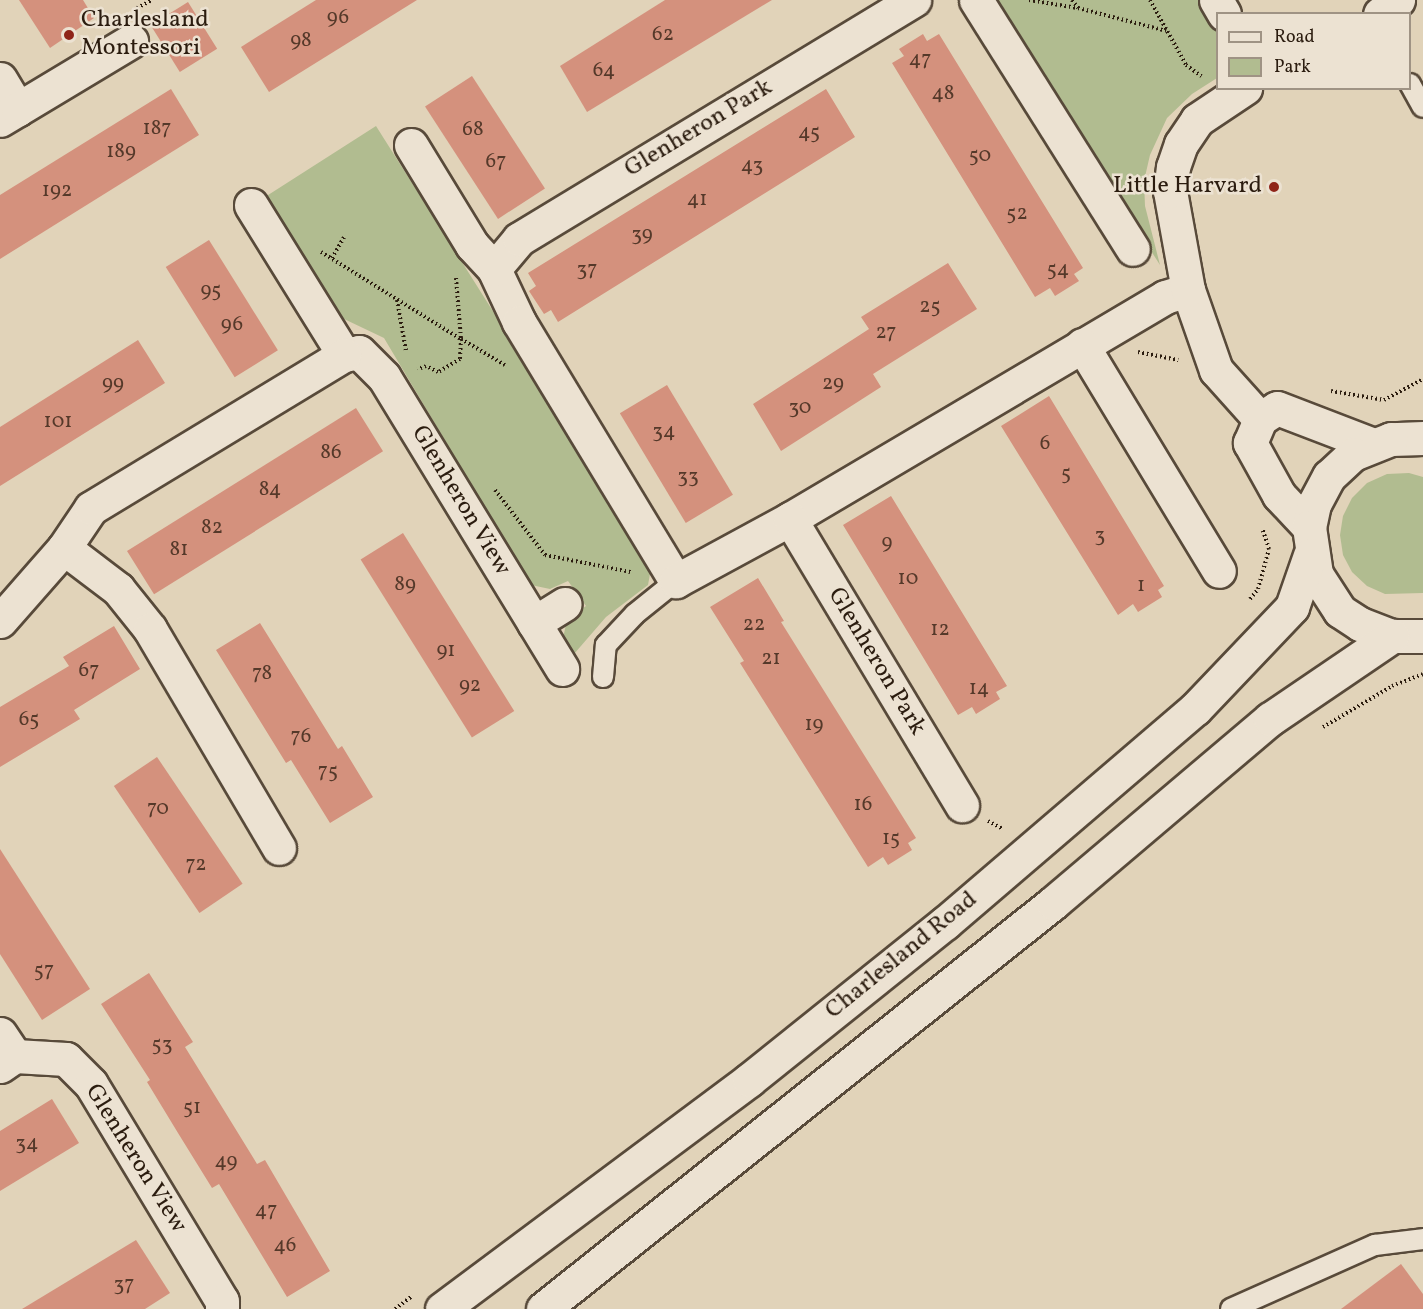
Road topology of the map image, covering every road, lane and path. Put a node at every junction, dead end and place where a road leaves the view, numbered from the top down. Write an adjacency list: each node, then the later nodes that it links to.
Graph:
1 (914, 0): 23 (street, Glenheron Park)
2 (976, 0): 21 (street)
3 (1029, 0): 7 (path)
4 (1072, 0): 7 (path)
5 (1150, 0): 9 (path)
6 (1398, 0): 8 (street)
7 (1078, 8): 9 (path)
8 (1383, 12)
9 (1167, 32): 12 (path)
10 (131, 41): 16 (street)
11 (0, 79): 16 (street)
12 (1216, 85)
13 (1411, 86): 15 (lane)
14 (1234, 94): 24 (street)
15 (1423, 107)
16 (9, 115)
17 (411, 145): 23 (street)
18 (251, 205): 20 (street, Glenheron View)
19 (344, 237): 22 (path)
20 (274, 243): 22 (path); 27 (street, Glenheron View)
21 (1133, 249)
22 (332, 258): 25 (path)
23 (494, 269): 39 (street)
24 (1188, 290): 26 (street); 28 (street)
25 (397, 299): 27 (path); 29 (path)
26 (1082, 345): 28 (path); 35 (street); 38 (street)
27 (351, 354): 37 (street); 42 (street, Glenheron View)
28 (1216, 370): 30 (street)
29 (407, 374)
30 (1260, 419): 33 (street); 36 (street)
31 (1423, 422): 33 (street)
32 (1423, 438): 33 (street)
33 (1381, 441): 36 (street, Charlesland Road)
34 (493, 487): 39 (path)
35 (790, 519): 39 (street); 46 (street, Glenheron Park)
36 (1310, 541): 43 (street); 51 (street, Charlesland Road)
37 (64, 548): 41 (street); 47 (street)
38 (1219, 571)
39 (676, 581): 45 (lane)
40 (564, 604): 42 (street)
41 (0, 621)
42 (534, 623): 44 (street, Glenheron View)
43 (1408, 636): 52 (street)
44 (562, 669)
45 (603, 677)
46 (962, 805)
47 (279, 848)
48 (5, 1052): 50 (street, Glenheron View)
49 (1423, 1239): 53 (lane)
50 (222, 1309)
51 (442, 1309)
52 (543, 1309)
53 (1231, 1309)

